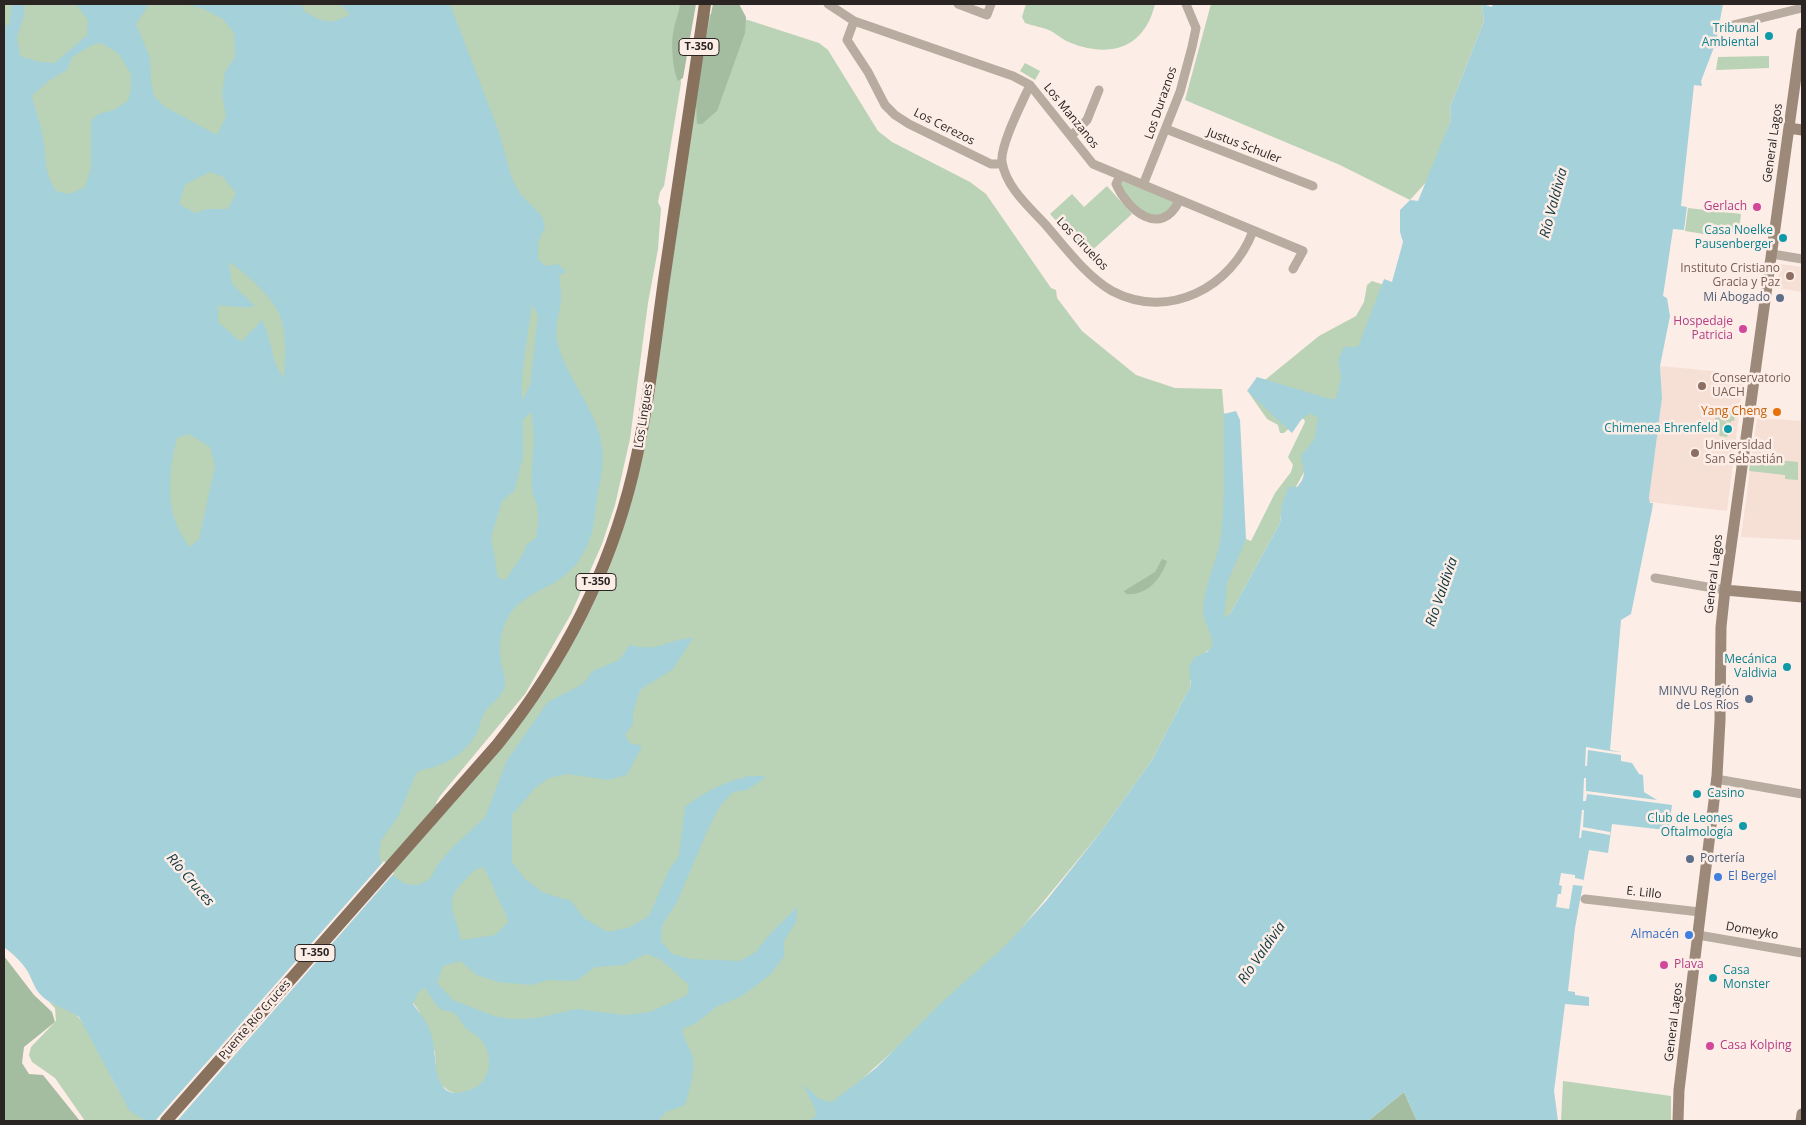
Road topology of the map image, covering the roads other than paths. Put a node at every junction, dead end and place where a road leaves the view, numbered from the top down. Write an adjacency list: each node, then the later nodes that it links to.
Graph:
1 (705, 4): 29 (main road, Los Lingues / T-350)
2 (828, 4): 7 (street, Los Manzanos)
3 (958, 4): 4 (street)
4 (991, 4)
5 (1186, 4): 13 (street, Los Duraznos)
6 (1802, 8): 8 (street)
7 (854, 21): 10 (street, Los Manzanos); 16 (street, Los Cerezos)
8 (1729, 26)
9 (1802, 33): 12 (main road, General Lagos)
10 (1030, 84): 15 (street, Los Manzanos); 16 (street)
11 (1100, 90): 15 (street)
12 (1789, 128): 14 (main road); 22 (main road, General Lagos)
13 (1166, 129): 18 (street, Los Duraznos); 19 (street, Justus Schuler)
14 (1802, 130)
15 (1072, 135): 17 (street, Los Manzanos)
16 (1002, 164): 21 (street, Los Ciruelos)
17 (1120, 176): 18 (street, Los Manzanos); 20 (street)
18 (1144, 185): 20 (street, Los Manzanos)
19 (1313, 186)
20 (1179, 201): 21 (street, Los Manzanos)
21 (1253, 231): 24 (street, Los Manzanos)
22 (1772, 254): 23 (street); 26 (main road, General Lagos)
23 (1802, 259)
24 (1293, 268)
25 (1655, 578): 26 (street)
26 (1725, 590): 27 (main road); 28 (main road, General Lagos)
27 (1802, 597)
28 (1716, 779): 30 (street); 32 (main road, General Lagos)
29 (463, 784): 36 (main road, Puente Río Cruces / T-350)
30 (1802, 794)
31 (1585, 899): 32 (street, E. Lillo)
32 (1700, 912): 33 (main road, General Lagos)
33 (1698, 935): 34 (street, Domeyko); 37 (main road, General Lagos)
34 (1802, 953)
35 (1802, 1114): 38 (main road)
36 (166, 1121)
37 (1678, 1121)
38 (1801, 1121)

